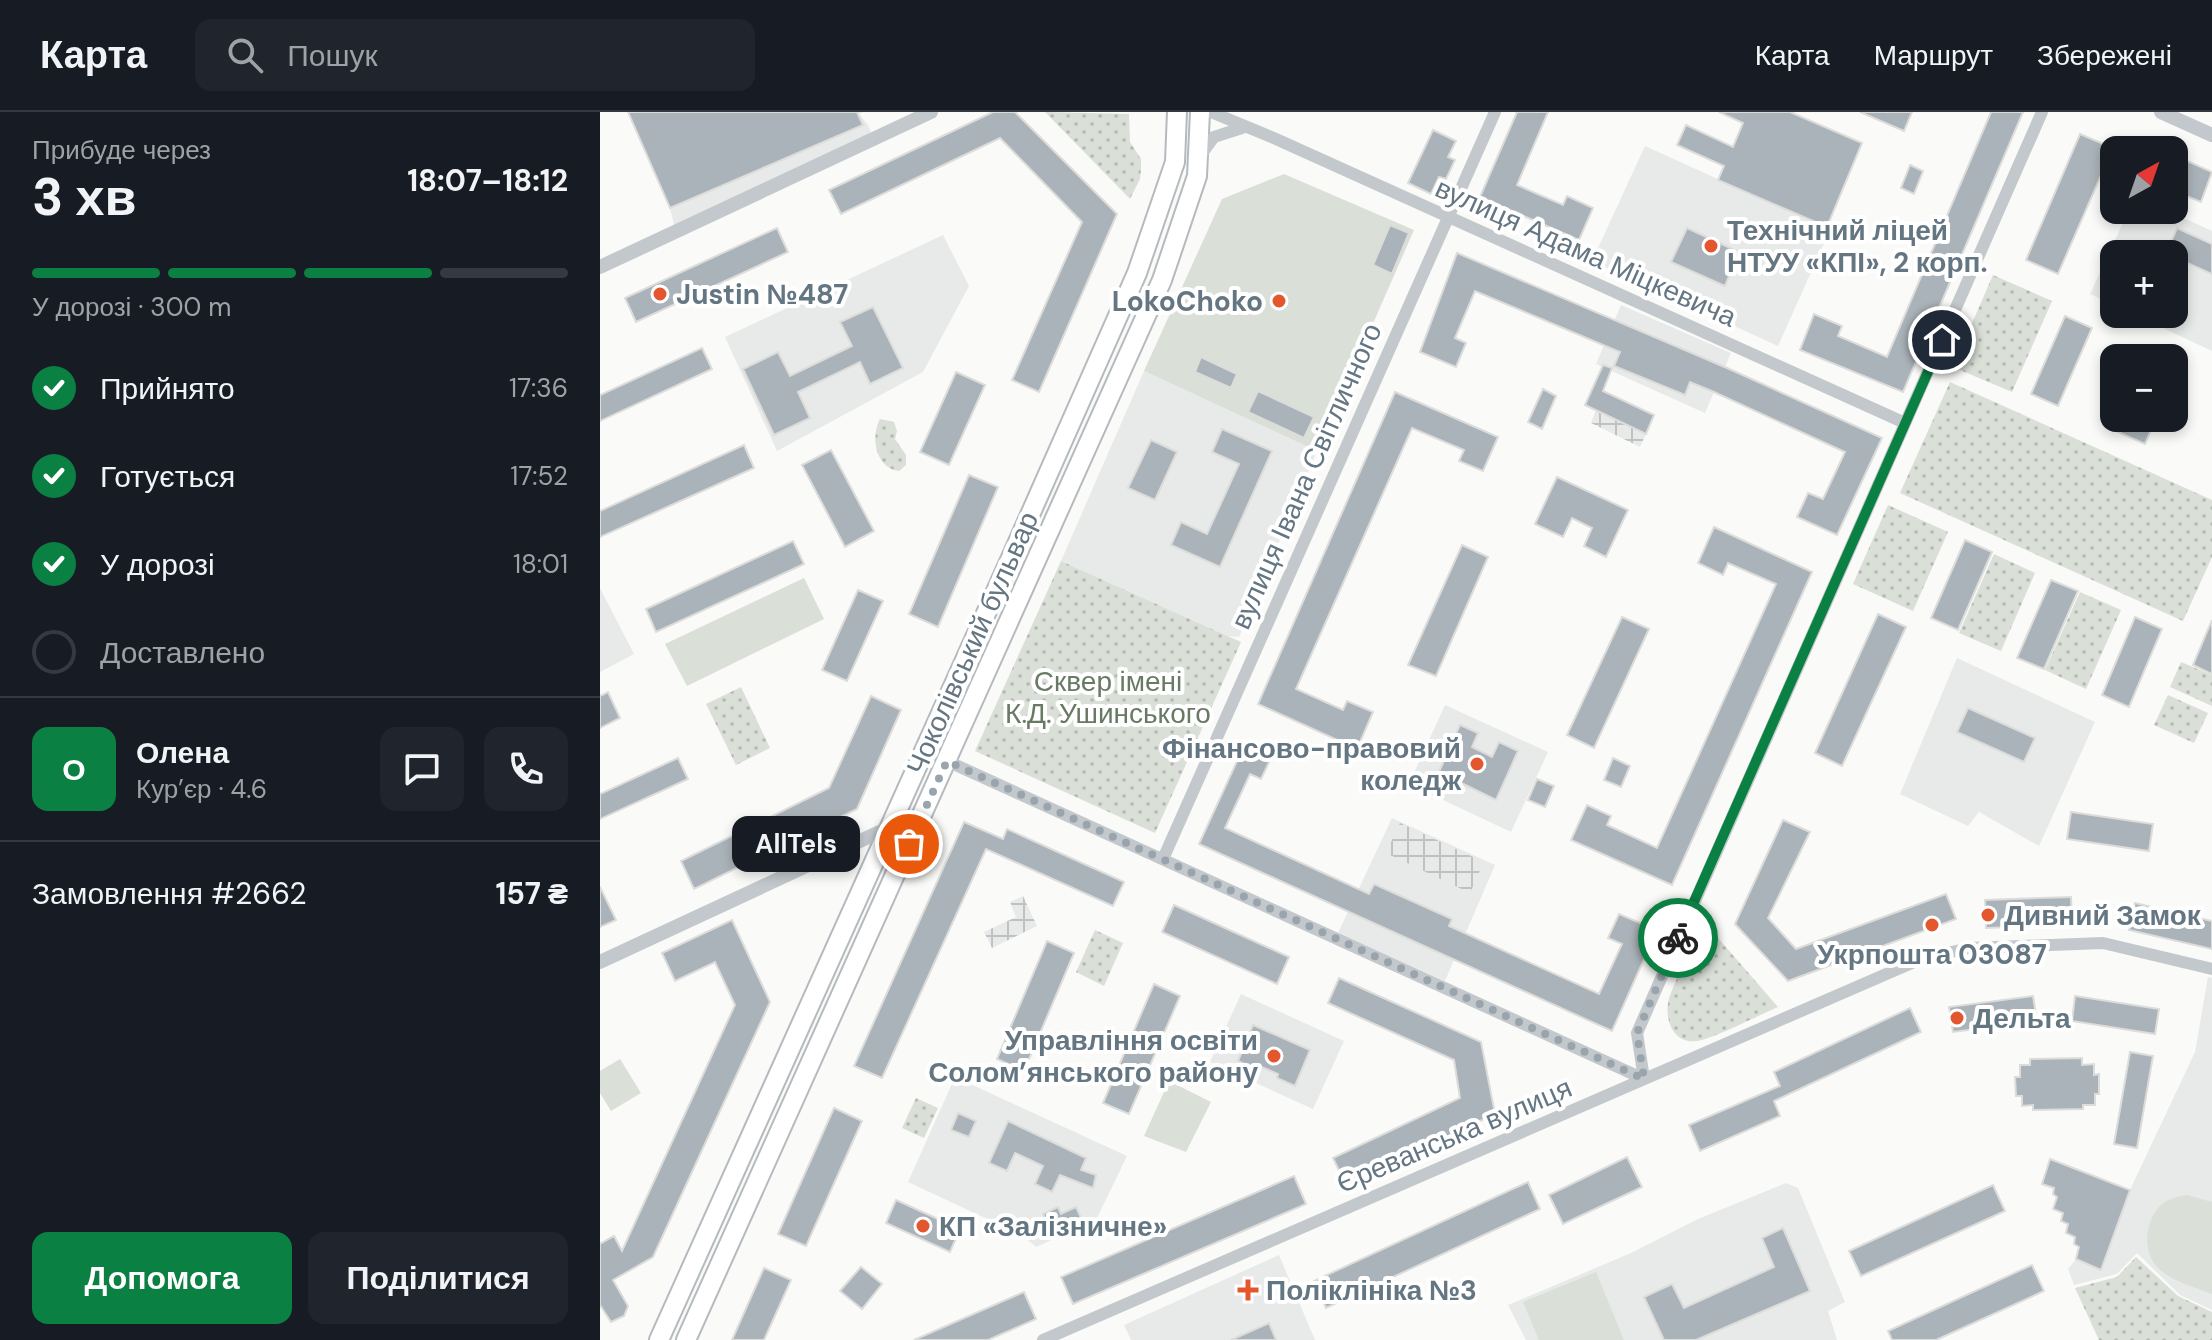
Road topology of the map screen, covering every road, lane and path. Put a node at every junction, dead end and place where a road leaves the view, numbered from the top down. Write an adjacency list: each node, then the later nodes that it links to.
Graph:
1 (931, 112): 12 (street)
2 (1177, 112): 15 (main road, Чоколівський бульвар)
3 (1200, 112): 10 (main road, Чоколівський бульвар)
4 (1211, 112): 8 (street, вулиця Адама Міцкевича)
5 (1495, 112): 11 (street, вулиця Івана Світличного)
6 (2042, 112): 13 (street)
7 (2161, 112): 9 (street)
8 (1245, 127): 10 (street); 11 (street, вулиця Адама Міцкевича)
9 (2212, 135)
10 (1199, 160): 14 (main road, Чоколівський бульвар)
11 (1448, 216): 13 (street, вулиця Адама Міцкевича); 16 (street, вулиця Івана Світличного)
12 (600, 267)
13 (1905, 423): 19 (street)
14 (947, 761): 16 (street); 21 (main road, Чоколівський бульвар)
15 (888, 828): 17 (street); 20 (main road, Чоколівський бульвар)
16 (1163, 859): 19 (street)
17 (600, 962)
18 (2212, 969): 19 (street, Єреванська вулиця)
19 (1644, 1079): 22 (street, Єреванська вулиця)
20 (659, 1340)
21 (686, 1340)
22 (1043, 1340)

